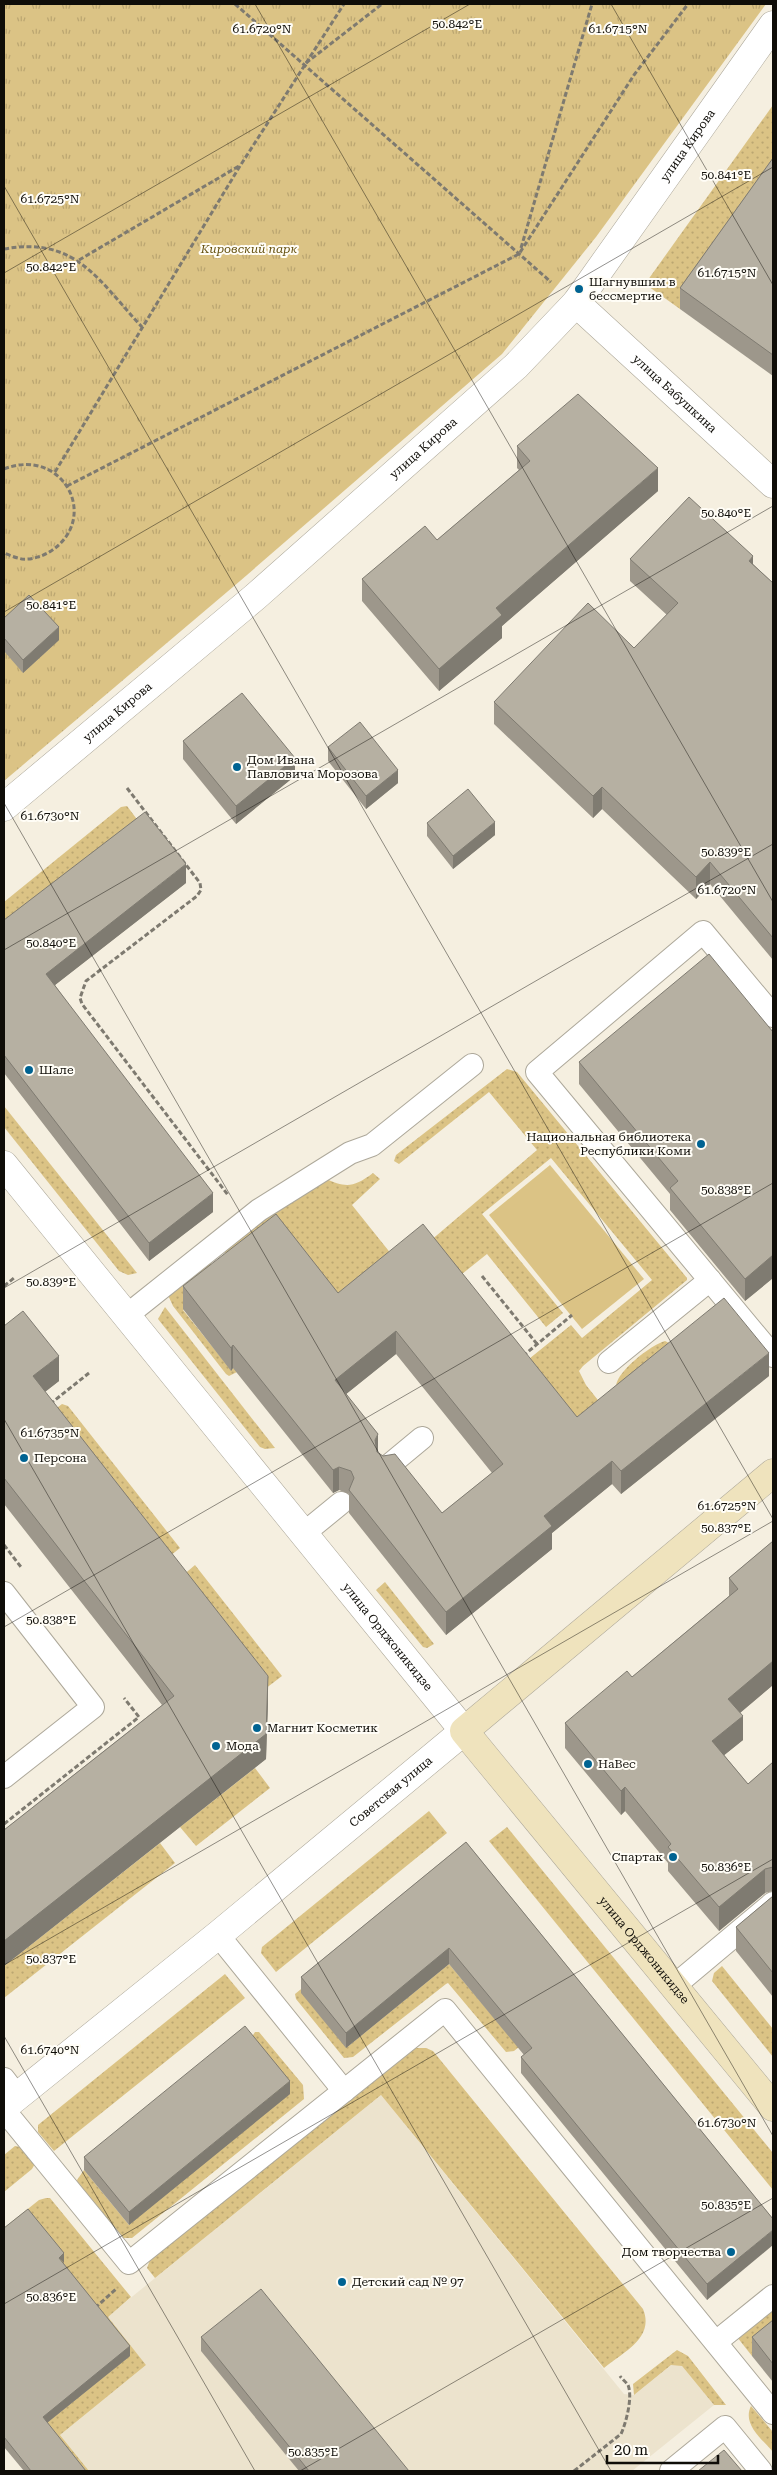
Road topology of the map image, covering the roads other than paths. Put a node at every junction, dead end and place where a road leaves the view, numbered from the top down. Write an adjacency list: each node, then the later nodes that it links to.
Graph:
1 (773, 25): 2 (street, улица Кирова)
2 (576, 303): 3 (street, улица Бабушкина); 4 (street, улица Кирова)
3 (773, 484)
4 (4, 807)
5 (773, 1016): 8 (lane)
6 (472, 1065): 9 (lane)
7 (4, 1165): 9 (street, улица Орджоникидзе)
8 (710, 1280): 10 (lane); 11 (lane)
9 (126, 1316): 16 (street, улица Орджоникидзе)
10 (773, 1356)
11 (609, 1362)
12 (422, 1438): 13 (lane)
13 (387, 1467)
14 (773, 1473): 18 (main road, Советская улица)
15 (341, 1503): 16 (lane)
16 (303, 1534): 18 (street, улица Орджоникидзе)
17 (4, 1593): 19 (lane)
18 (464, 1731): 21 (street, Советская улица); 22 (main road, улица Орджоникидзе)
19 (4, 1777)
20 (773, 1903): 22 (lane)
21 (218, 1935): 23 (lane); 24 (street, Советская улица)
22 (674, 1986): 25 (main road, улица Орджоникидзе)
23 (344, 2091): 24 (lane); 27 (lane)
24 (7, 2098)
25 (773, 2108)
26 (773, 2296): 27 (lane)
27 (716, 2342): 28 (lane)
28 (773, 2413)
29 (671, 2471): 30 (lane)
30 (761, 2471)

